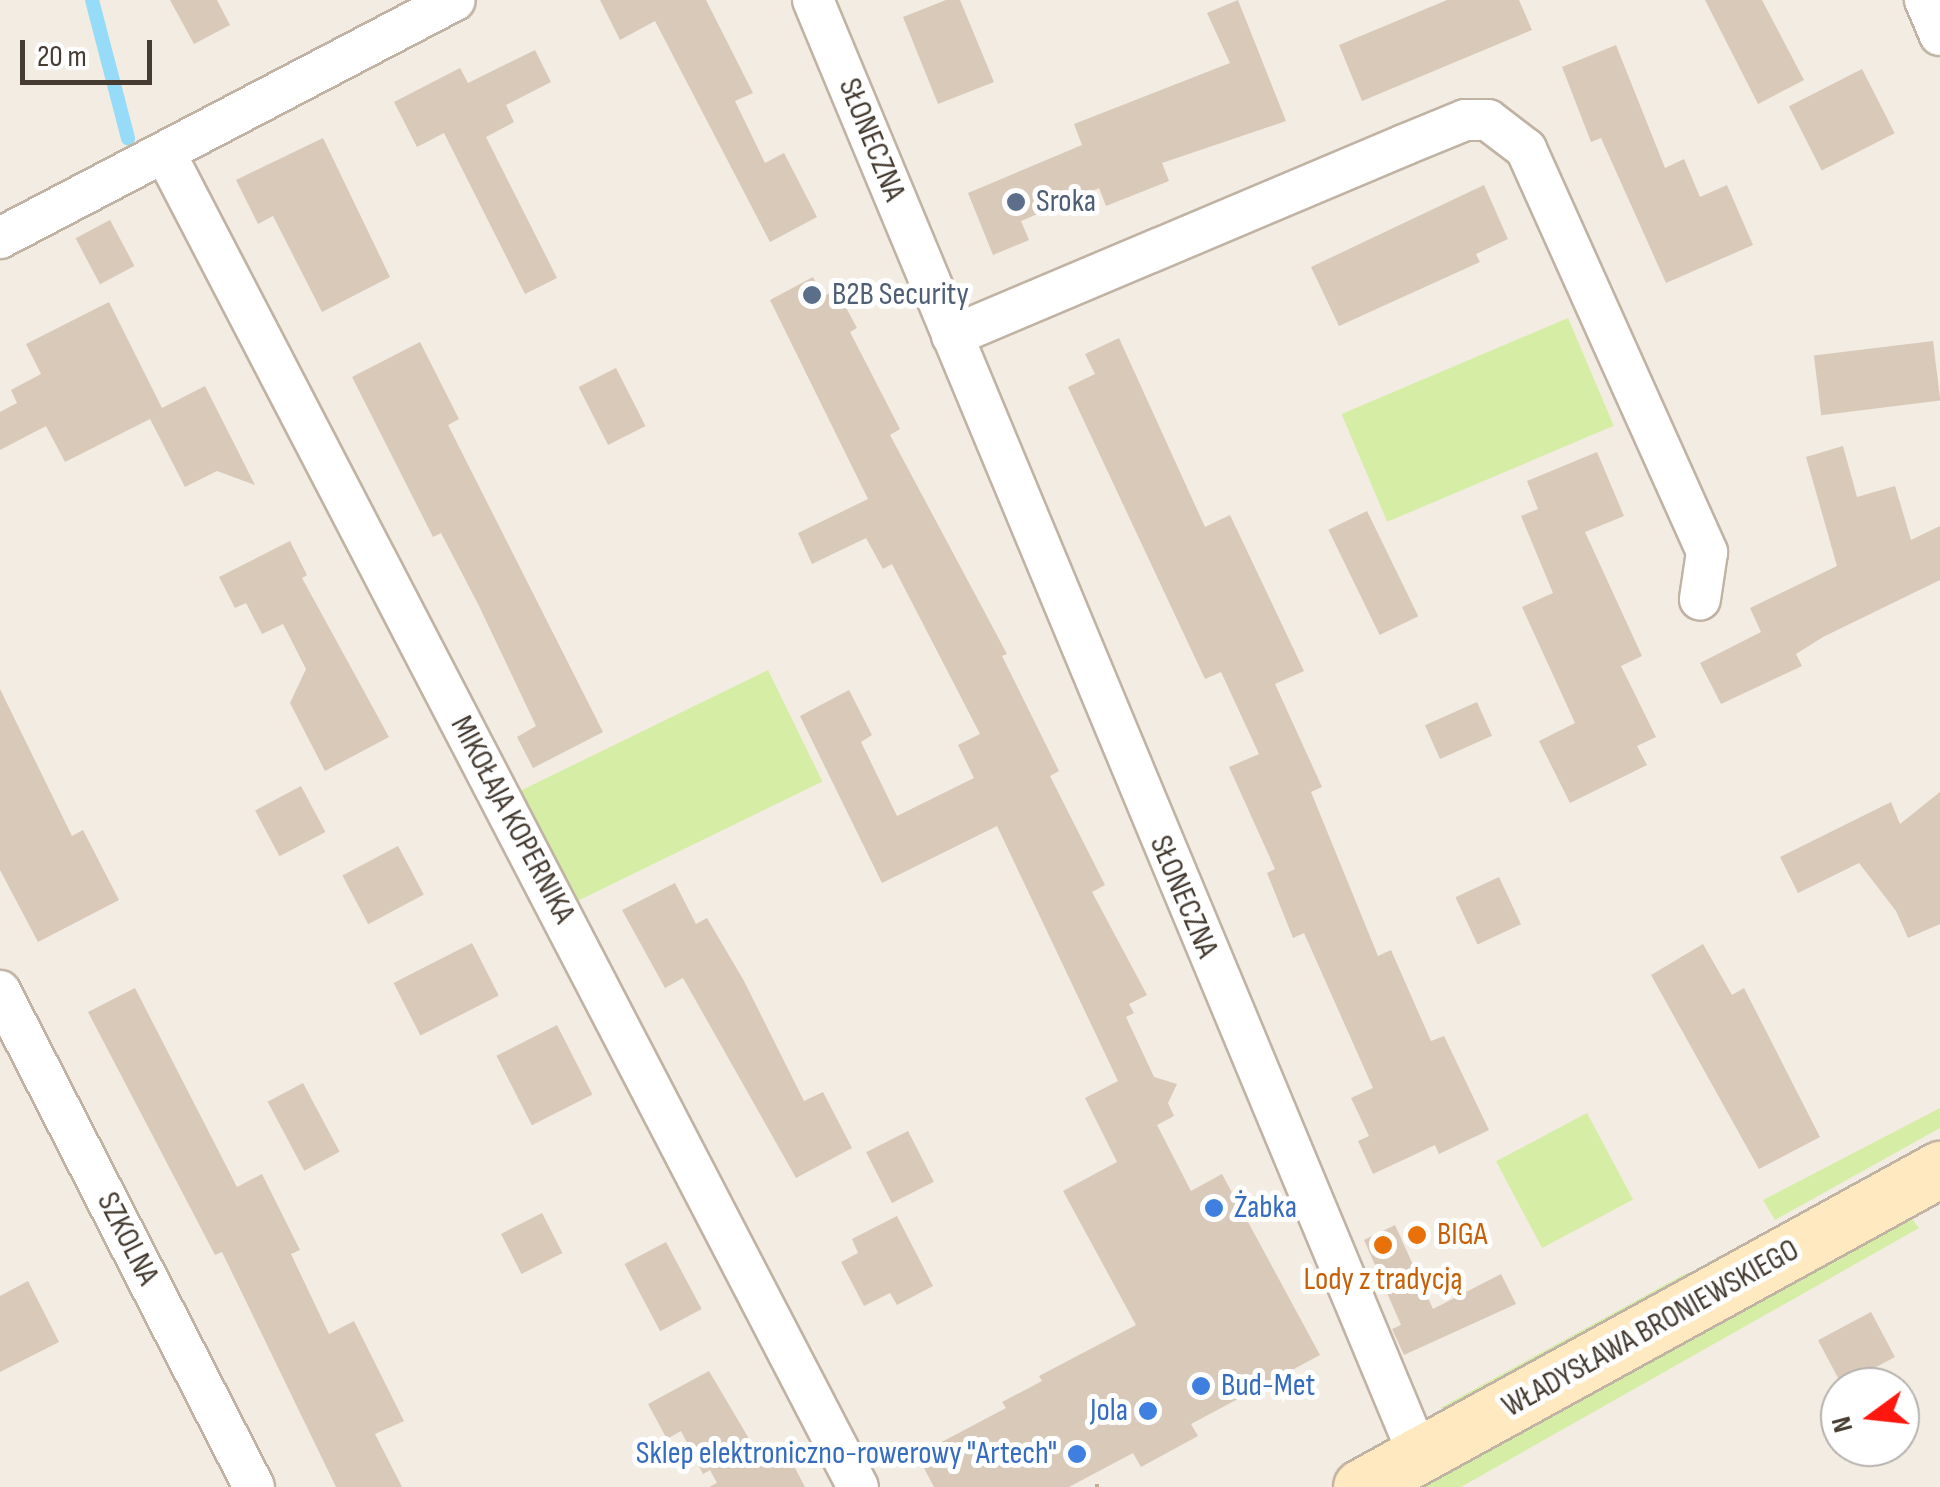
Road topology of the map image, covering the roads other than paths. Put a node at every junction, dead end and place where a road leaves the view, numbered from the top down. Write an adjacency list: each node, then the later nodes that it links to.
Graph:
1 (455, 0): 5 (street)
2 (813, 0): 7 (street, SŁONECZNA)
3 (1925, 0): 4 (street)
4 (1940, 35)
5 (165, 154): 6 (street); 13 (street, MIKOŁAJA KOPERNIKA)
6 (0, 238)
7 (952, 336): 8 (street); 11 (street, SŁONECZNA)
8 (1700, 599)
9 (0, 992): 12 (street, SZKOLNA)
10 (1940, 1169): 11 (street, WŁADYSŁAWA BRONIEWSKIEGO)
11 (1383, 1477)
12 (254, 1487)
13 (858, 1487)

